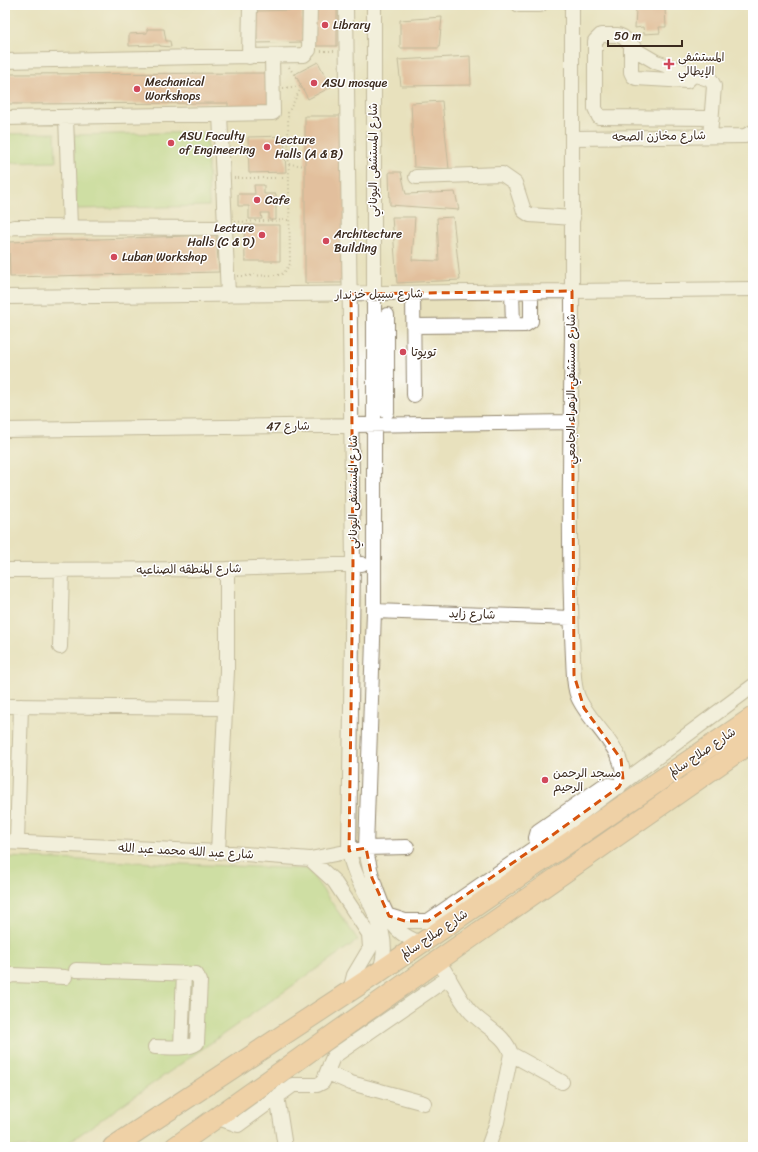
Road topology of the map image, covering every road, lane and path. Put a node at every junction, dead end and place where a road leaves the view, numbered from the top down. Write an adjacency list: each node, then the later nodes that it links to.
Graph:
1 (250, 5): 12 (street)
2 (310, 5): 11 (street)
3 (346, 5): 42 (street, شارع المستشفى اليوناني)
4 (374, 5): 43 (street, شارع المستشفى اليوناني)
5 (519, 5): 6 (street)
6 (540, 5)
7 (572, 5): 25 (street, شارع مستشفي الزهراء الجامعي)
8 (631, 45): 13 (street); 16 (street); 22 (street)
9 (317, 51): 10 (path)
10 (337, 51)
11 (277, 56): 12 (street); 17 (path); 18 (street)
12 (249, 57): 14 (street)
13 (652, 60): 15 (street); 16 (street)
14 (5, 61)
15 (693, 75): 16 (street); 22 (street)
16 (640, 79)
17 (302, 86): 18 (path); 26 (path)
18 (272, 89): 19 (street)
19 (220, 114): 20 (street); 29 (street)
20 (66, 117): 21 (street); 34 (street)
21 (5, 118)
22 (712, 118): 23 (street)
23 (710, 136): 24 (street, شارع مخازن الصحه); 25 (street, شارع مخازن الصحه)
24 (750, 136)
25 (574, 138): 31 (street, شارع مستشفي الزهراء الجامعي)
26 (289, 164): 27 (path); 30 (path)
27 (305, 166)
28 (416, 177): 31 (street)
29 (222, 178): 30 (path); 33 (street)
30 (289, 178): 32 (path)
31 (573, 218): 38 (street, شارع مستشفي الزهراء الجامعي)
32 (290, 220): 33 (path); 36 (path)
33 (224, 225): 34 (street); 36 (street)
34 (70, 227): 35 (street)
35 (5, 230)
36 (227, 276): 44 (street)
37 (753, 289): 38 (street, شارع سبيل خزندار)
38 (572, 291): 40 (street, شارع سبيل خزندار); 52 (street, شارع مستشفي الزهراء الجامعي)
39 (512, 292): 40 (street, شارع سبيل خزندار); 41 (street, شارع سبيل خزندار); 47 (street)
40 (531, 292): 47 (street)
41 (413, 293): 43 (street, شارع سبيل خزندار); 48 (street)
42 (351, 294): 43 (street, شارع سبيل خزندار); 44 (street, شارع سبيل خزندار); 53 (street, شارع المستشفى اليوناني)
43 (373, 294): 49 (street, شارع المستشفى اليوناني)
44 (228, 295): 45 (street, شارع سبيل خزندار)
45 (5, 297)
46 (387, 315): 49 (street)
47 (513, 325): 48 (street)
48 (414, 326): 50 (street)
49 (380, 364): 51 (street); 54 (street, شارع المستشفى اليوناني)
50 (414, 395)
51 (387, 412)
52 (571, 422): 54 (street, شارع 47); 62 (street, شارع مستشفي الزهراء الجامعي)
53 (352, 425): 54 (street, شارع 47); 55 (street, شارع 47); 57 (street, شارع المستشفى اليوناني)
54 (374, 425): 56 (street, شارع المستشفى اليوناني)
55 (5, 430)
56 (374, 563): 57 (street, شارع المنطقه الصناعيه); 61 (street, شارع المستشفى اليوناني)
57 (353, 564): 58 (street, شارع المنطقه الصناعيه); 76 (street, شارع المستشفى اليوناني)
58 (227, 569): 60 (street, شارع المنطقه الصناعيه); 67 (street)
59 (5, 570): 60 (street, شارع المنطقه الصناعيه)
60 (62, 570): 63 (street)
61 (374, 611): 62 (street, شارع زايد); 75 (street, شارع المستشفى اليوناني)
62 (571, 618): 70 (street, شارع مستشفي الزهراء الجامعي)
63 (60, 647)
64 (753, 686): 71 (street)
65 (5, 706): 66 (street)
66 (21, 706): 67 (street); 73 (street)
67 (224, 708): 77 (street)
68 (753, 717): 80 (highway, شارع صلاح سالم)
69 (753, 741): 81 (highway, شارع صلاح سالم)
70 (621, 759): 71 (street); 72 (street, شارع مستشفي الزهراء الجامعي)
71 (652, 760): 72 (street)
72 (619, 786): 79 (street)
73 (11, 842): 77 (street, شارع عبد الله محمد عبد الله)
74 (408, 847): 75 (street, شارع عبد الله محمد عبد الله)
75 (366, 848): 76 (street, شارع عبد الله محمد عبد الله); 79 (street, شارع المستشفى اليوناني)
76 (350, 851): 78 (street, شارع عبد الله محمد عبد الله); 82 (street, شارع المستشفى اليوناني)
77 (218, 852): 78 (street, شارع عبد الله محمد عبد الله)
78 (310, 859): 86 (street)
79 (389, 916): 80 (street, شارع المستشفى اليوناني)
80 (421, 943): 82 (highway, شارع صلاح سالم)
81 (437, 961): 83 (street); 85 (street); 87 (street); 89 (highway, شارع صلاح سالم)
82 (379, 972): 86 (highway, شارع صلاح سالم)
83 (449, 977): 85 (street); 87 (street)
84 (5, 978): 88 (street)
85 (437, 985): 89 (street)
86 (350, 991): 98 (highway, شارع صلاح سالم)
87 (483, 1021): 90 (street)
88 (155, 1047)
89 (328, 1049): 91 (highway, شارع صلاح سالم); 92 (street)
90 (512, 1054): 93 (street); 101 (street)
91 (290, 1064): 94 (street); 97 (highway, شارع صلاح سالم)
92 (328, 1073): 94 (street); 96 (street)
93 (562, 1082)
94 (302, 1084): 95 (street)
95 (277, 1096): 97 (street); 100 (street)
96 (424, 1102)
97 (218, 1118): 99 (highway, شارع صلاح سالم)
98 (113, 1147)
99 (175, 1147)
100 (285, 1147)
101 (488, 1147)

